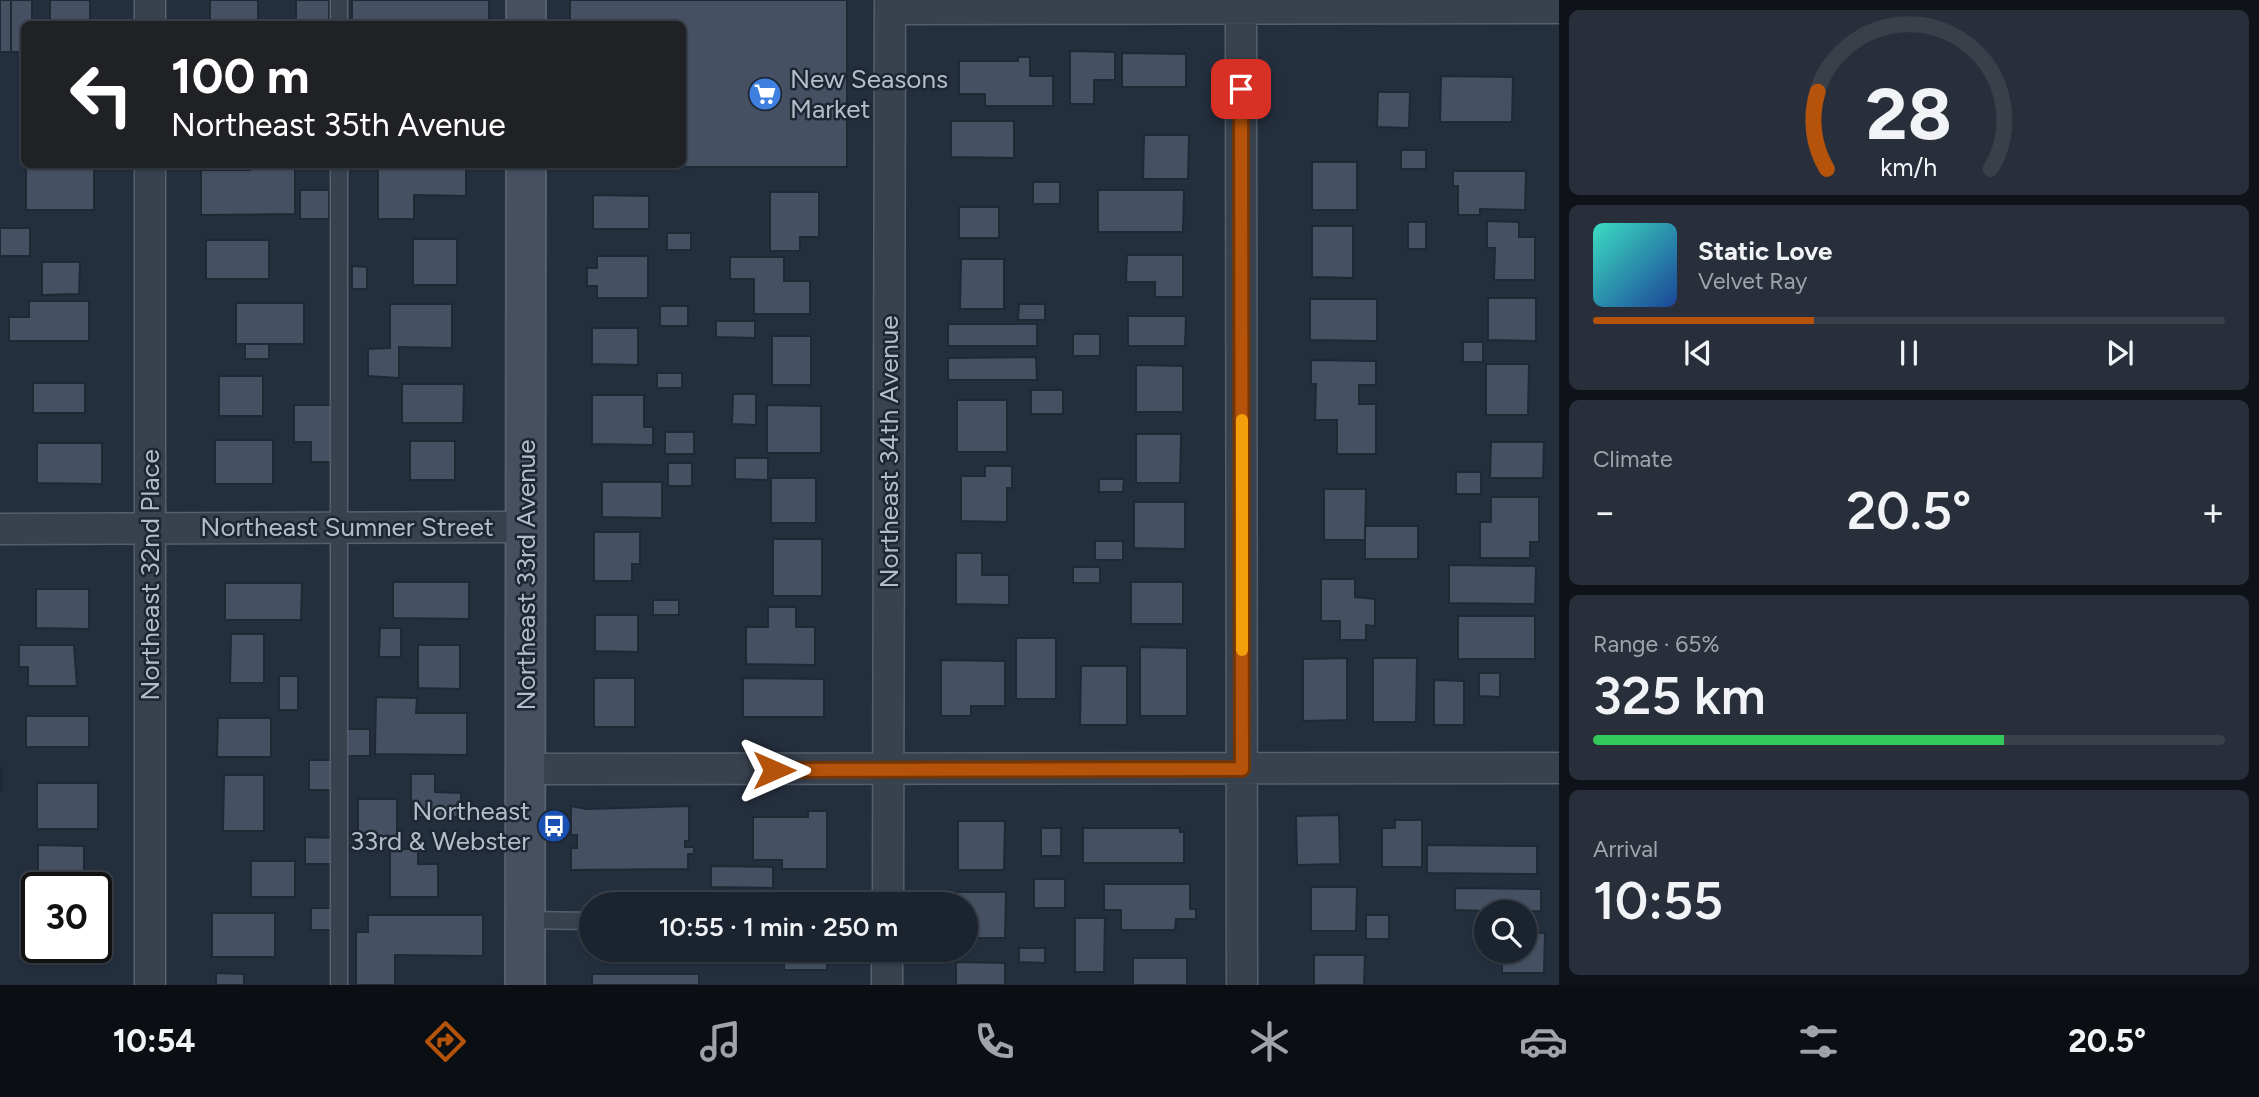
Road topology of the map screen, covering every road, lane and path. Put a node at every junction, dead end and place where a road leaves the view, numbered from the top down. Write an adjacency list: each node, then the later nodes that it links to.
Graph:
1 (150, 0): 7 (street)
2 (339, 0): 8 (lane)
3 (526, 0): 9 (main road)
4 (1241, 4): 5 (street); 6 (street); 19 (street)
5 (890, 5): 20 (street, Northeast 34th Avenue)
6 (1559, 8)
7 (150, 21)
8 (339, 21)
9 (526, 21)
10 (150, 168): 15 (street, Northeast 32nd Place)
11 (339, 168): 13 (lane)
12 (526, 168): 14 (main road, Northeast 33rd Avenue)
13 (339, 527): 14 (street, Northeast Sumner Street); 15 (street, Northeast Sumner Street); 26 (lane)
14 (526, 527): 18 (main road, Northeast 33rd Avenue)
15 (150, 528): 16 (street, Northeast Sumner Street); 25 (street, Northeast 32nd Place)
16 (0, 529)
17 (1559, 768): 19 (street)
18 (525, 769): 20 (street); 22 (main road, Northeast 33rd Avenue)
19 (1242, 769): 20 (street); 29 (street)
20 (889, 770): 21 (street, Northeast 34th Avenue)
21 (888, 892)
22 (525, 920): 23 (lane); 27 (main road, Northeast 33rd Avenue)
23 (579, 920)
24 (887, 962): 28 (street)
25 (150, 985)
26 (339, 985)
27 (525, 985)
28 (887, 985)
29 (1242, 985)

